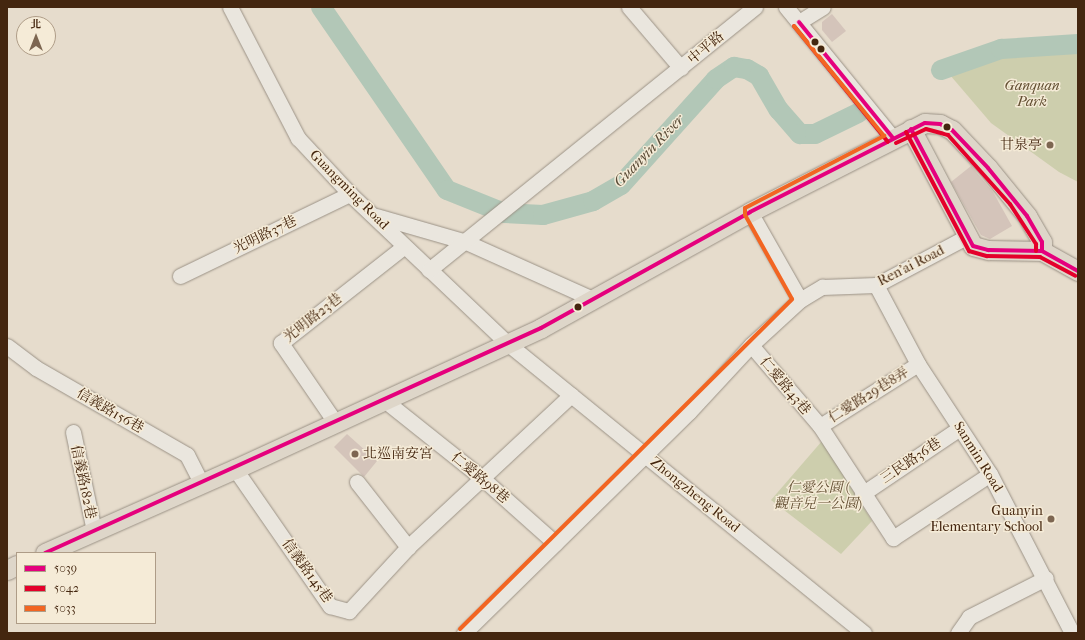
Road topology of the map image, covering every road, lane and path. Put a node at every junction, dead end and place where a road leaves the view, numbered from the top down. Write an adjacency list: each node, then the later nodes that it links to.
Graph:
1 (230, 7): 10 (street, Guangming Road)
2 (629, 7): 7 (street, 中平路)
3 (755, 7): 7 (street, 中平路)
4 (786, 7): 6 (street)
5 (823, 7): 6 (street)
6 (799, 22): 9 (street)
7 (681, 68): 14 (street)
8 (910, 129): 9 (main road); 13 (main road); 16 (main road)
9 (893, 138): 11 (main road)
10 (350, 194): 12 (street, Guangming Road); 19 (street, 光明路37巷)
11 (750, 212): 21 (main road); 22 (street)
12 (375, 215): 14 (street); 17 (street, Guangming Road)
13 (968, 236): 16 (main road); 20 (street, Ren'ai Road)
14 (466, 242): 17 (street); 21 (street)
15 (401, 249): 29 (street, 光明路23巷)
16 (1042, 251): 18 (main road)
17 (429, 270): 23 (street, Guangming Road)
18 (1078, 271)
19 (180, 276)
20 (876, 285): 22 (street, Ren'ai Road); 26 (street, Sanmin Road)
21 (593, 300): 23 (main road)
22 (800, 300): 24 (street, Ren'ai Road)
23 (507, 343): 27 (street, Zhongzheng Road); 28 (main road)
24 (751, 345): 30 (street, 仁愛路43巷); 33 (street, Ren'ai Road)
25 (7, 346): 38 (street, 信義路156巷)
26 (918, 364): 30 (street, 仁愛路29巷8弄); 31 (street, Sanmin Road)
27 (571, 395): 33 (street, Zhongzheng Road); 36 (street)
28 (383, 399): 29 (main road); 36 (street, 仁愛路98巷)
29 (335, 422): 34 (main road)
30 (820, 426): 39 (street, 仁愛路43巷)
31 (960, 428): 35 (street, Sanmin Road); 39 (street, 三民路36巷)
32 (73, 432): 40 (street, 信義路182巷)
33 (645, 455): 41 (street, Ren'ai Road); 48 (street, Zhongzheng Road)
34 (235, 469): 38 (main road); 42 (street, 信義路145巷)
35 (990, 474): 39 (street, 仁愛路43巷); 46 (street, Sanmin Road)
36 (482, 478): 41 (street, 仁愛路98巷); 42 (street)
37 (357, 482): 42 (street)
38 (202, 484): 40 (main road)
39 (862, 494)
40 (94, 532): 43 (main road)
41 (556, 543): 47 (street, Ren'ai Road)
42 (408, 547)
43 (47, 552)
44 (16, 566): 45 (main road)
45 (7, 570)
46 (1046, 578): 49 (street); 50 (street, Sanmin Road)
47 (464, 633)
48 (864, 633)
49 (958, 633)
50 (1072, 633)

